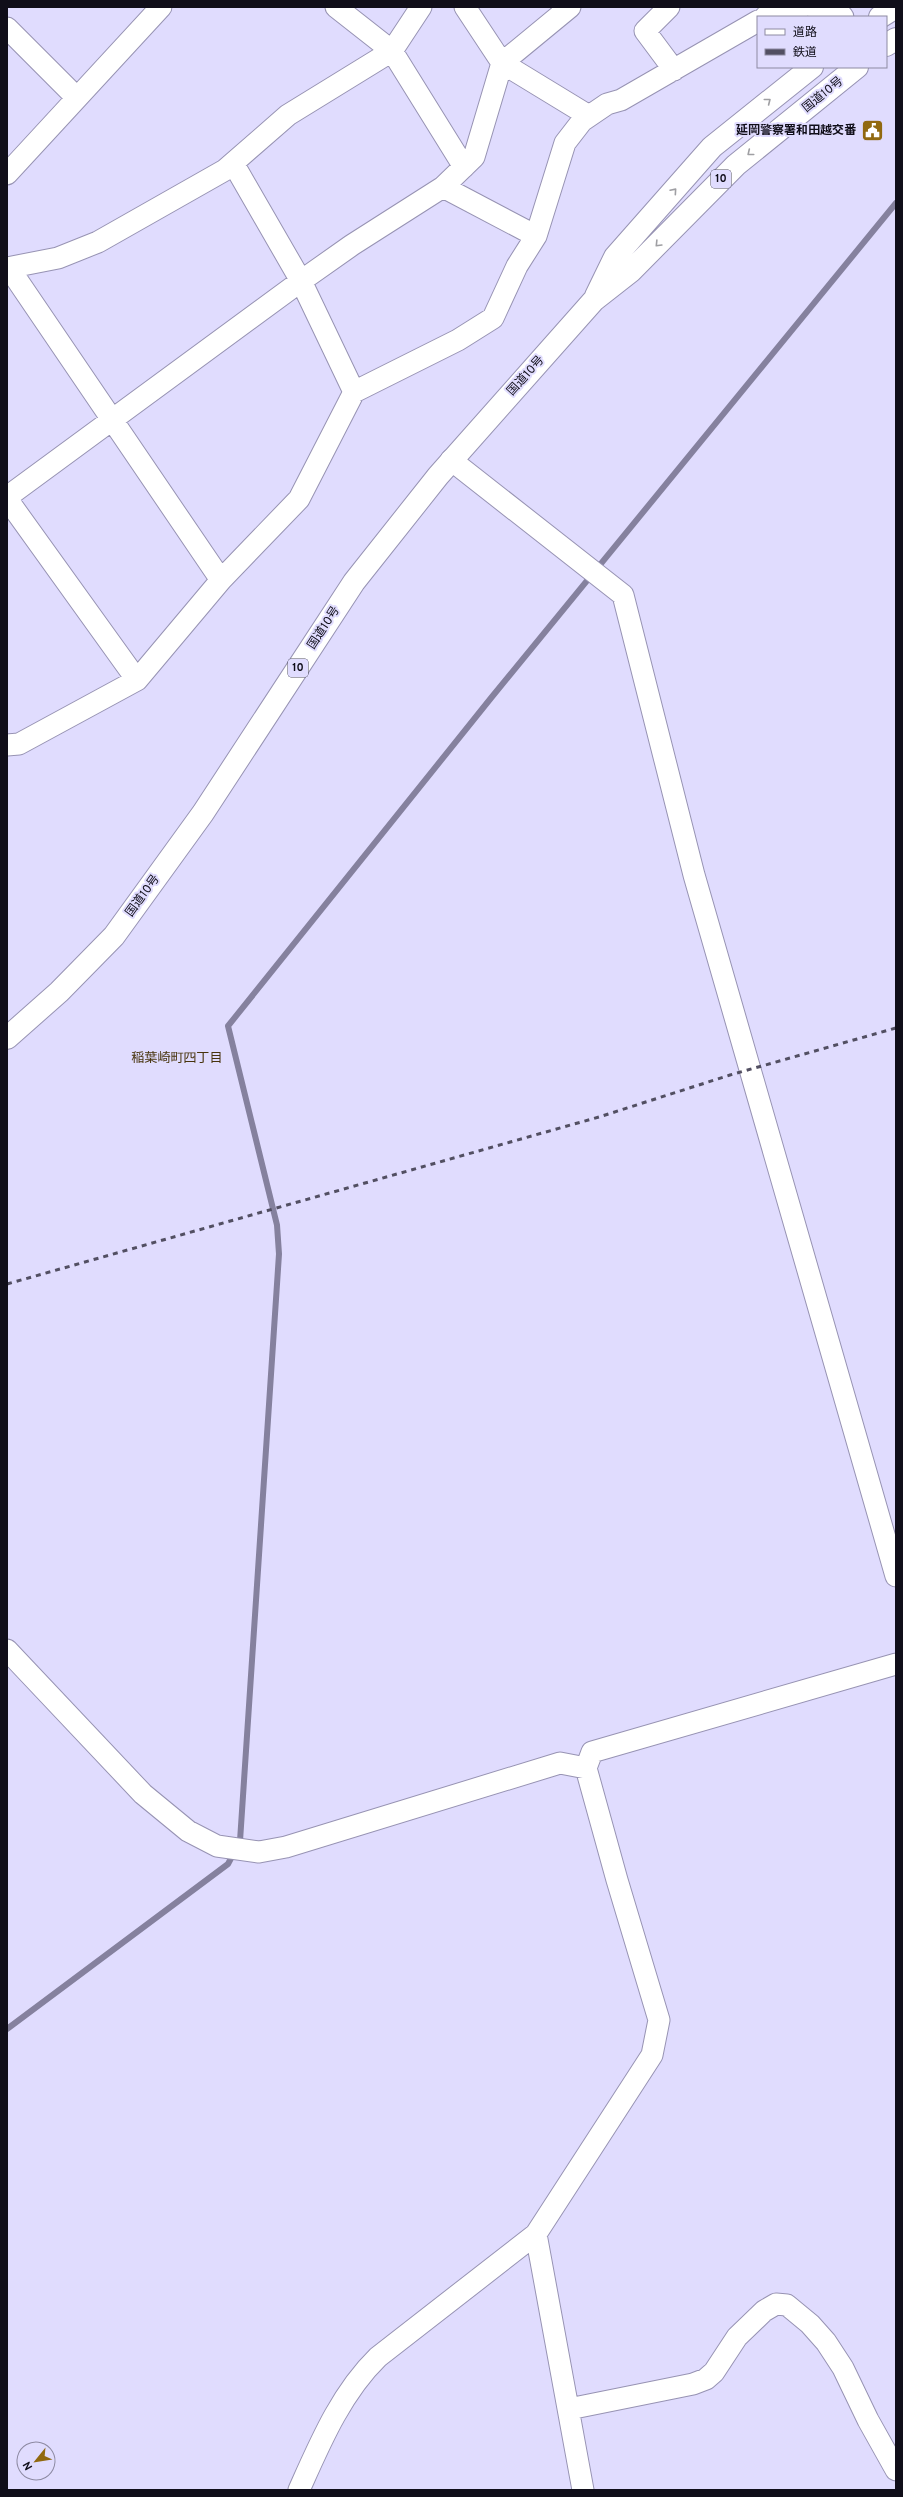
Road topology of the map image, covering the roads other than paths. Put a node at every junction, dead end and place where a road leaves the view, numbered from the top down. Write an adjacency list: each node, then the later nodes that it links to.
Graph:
1 (161, 7): 22 (street)
2 (336, 7): 17 (street)
3 (421, 7): 17 (street)
4 (465, 7): 18 (street)
5 (570, 7): 18 (street)
6 (669, 7): 21 (street)
7 (802, 7): 10 (street)
8 (814, 7): 11 (street)
9 (896, 7): 12 (highway)
10 (769, 16)
11 (842, 16)
12 (882, 16)
13 (757, 22): 21 (street)
14 (7, 28): 22 (street)
15 (896, 39): 16 (highway)
16 (887, 44)
17 (392, 51): 24 (street); 25 (street)
18 (502, 63): 23 (street); 25 (street)
19 (811, 68): 31 (highway, 国道10号 / 10, one-way to 19)
20 (856, 68): 31 (highway, 国道10号 / 10, one-way to 31)
21 (674, 70): 23 (street)
22 (77, 98): 26 (street)
23 (589, 116): 28 (street)
24 (233, 163): 29 (street); 30 (street)
25 (464, 167): 27 (street)
26 (7, 174)
27 (443, 187): 28 (street); 30 (street)
28 (536, 236): 32 (street)
29 (8, 268): 33 (street)
30 (301, 281): 32 (street); 33 (street)
31 (594, 300): 34 (highway, 国道10号 / 10)
32 (354, 392): 36 (street)
33 (113, 420): 35 (street); 36 (street)
34 (451, 460): 39 (highway, 国道10号 / 10); 40 (street)
35 (7, 498): 37 (street)
36 (221, 580): 37 (street)
37 (137, 680): 38 (street)
38 (7, 745)
39 (7, 1038)
40 (896, 1576)
41 (7, 1650): 43 (street)
42 (896, 1664): 43 (street)
43 (586, 1768): 44 (street)
44 (536, 2234): 45 (street); 47 (street)
45 (569, 2408): 46 (street); 48 (street)
46 (896, 2470)
47 (299, 2490)
48 (583, 2490)

